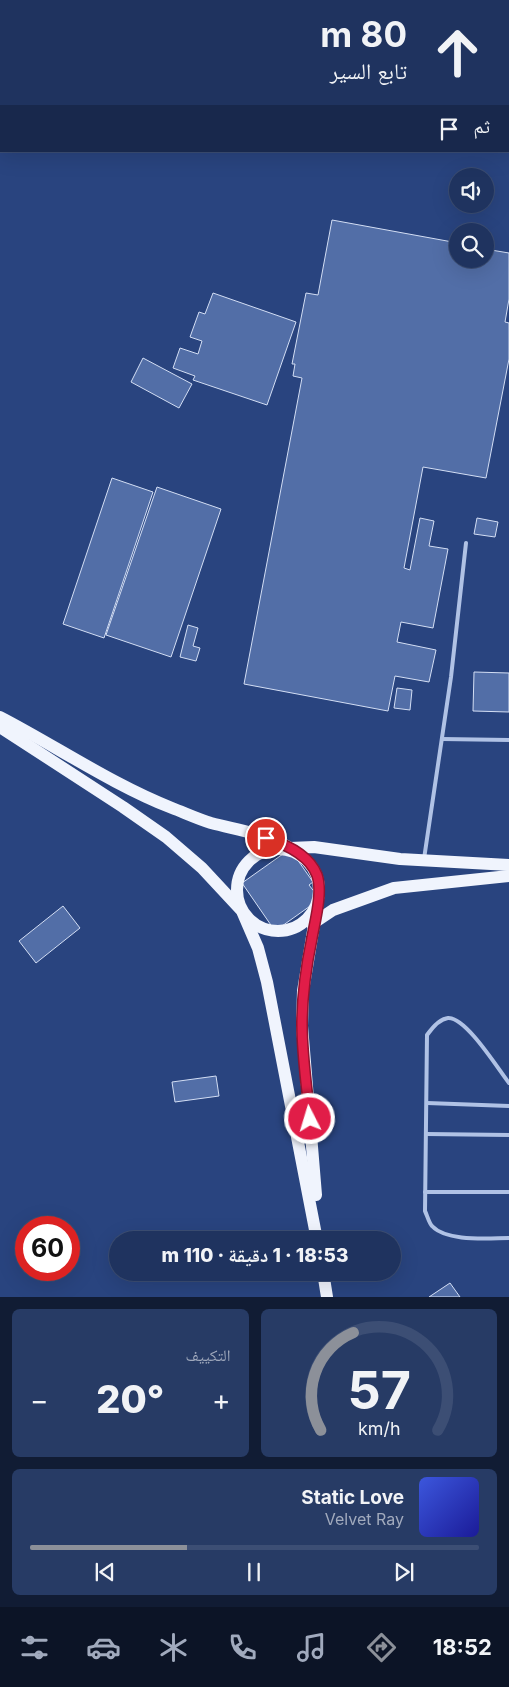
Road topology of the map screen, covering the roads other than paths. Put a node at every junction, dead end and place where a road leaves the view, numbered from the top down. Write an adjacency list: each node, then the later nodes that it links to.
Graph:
1 (466, 543): 4 (lane)
2 (0, 717): 6 (main road)
3 (0, 727): 11 (main road)
4 (442, 738): 5 (lane); 7 (lane)
5 (509, 740)
6 (296, 852): 7 (main road); 10 (main road); 11 (main road)
7 (424, 861): 8 (main road)
8 (509, 865)
9 (509, 876): 12 (main road)
10 (318, 901): 12 (main road); 13 (main road)
11 (242, 911): 13 (main road); 21 (main road)
12 (315, 923): 13 (main road); 22 (main road)
13 (292, 929)
14 (509, 1082): 15 (lane)
15 (427, 1102): 16 (lane); 17 (lane)
16 (509, 1106)
17 (426, 1134): 18 (lane); 19 (lane)
18 (509, 1135)
19 (425, 1192): 20 (lane); 23 (lane)
20 (509, 1192)
21 (317, 1231)
22 (318, 1231)
23 (509, 1238)
24 (324, 1281): 25 (main road)
25 (327, 1297)

